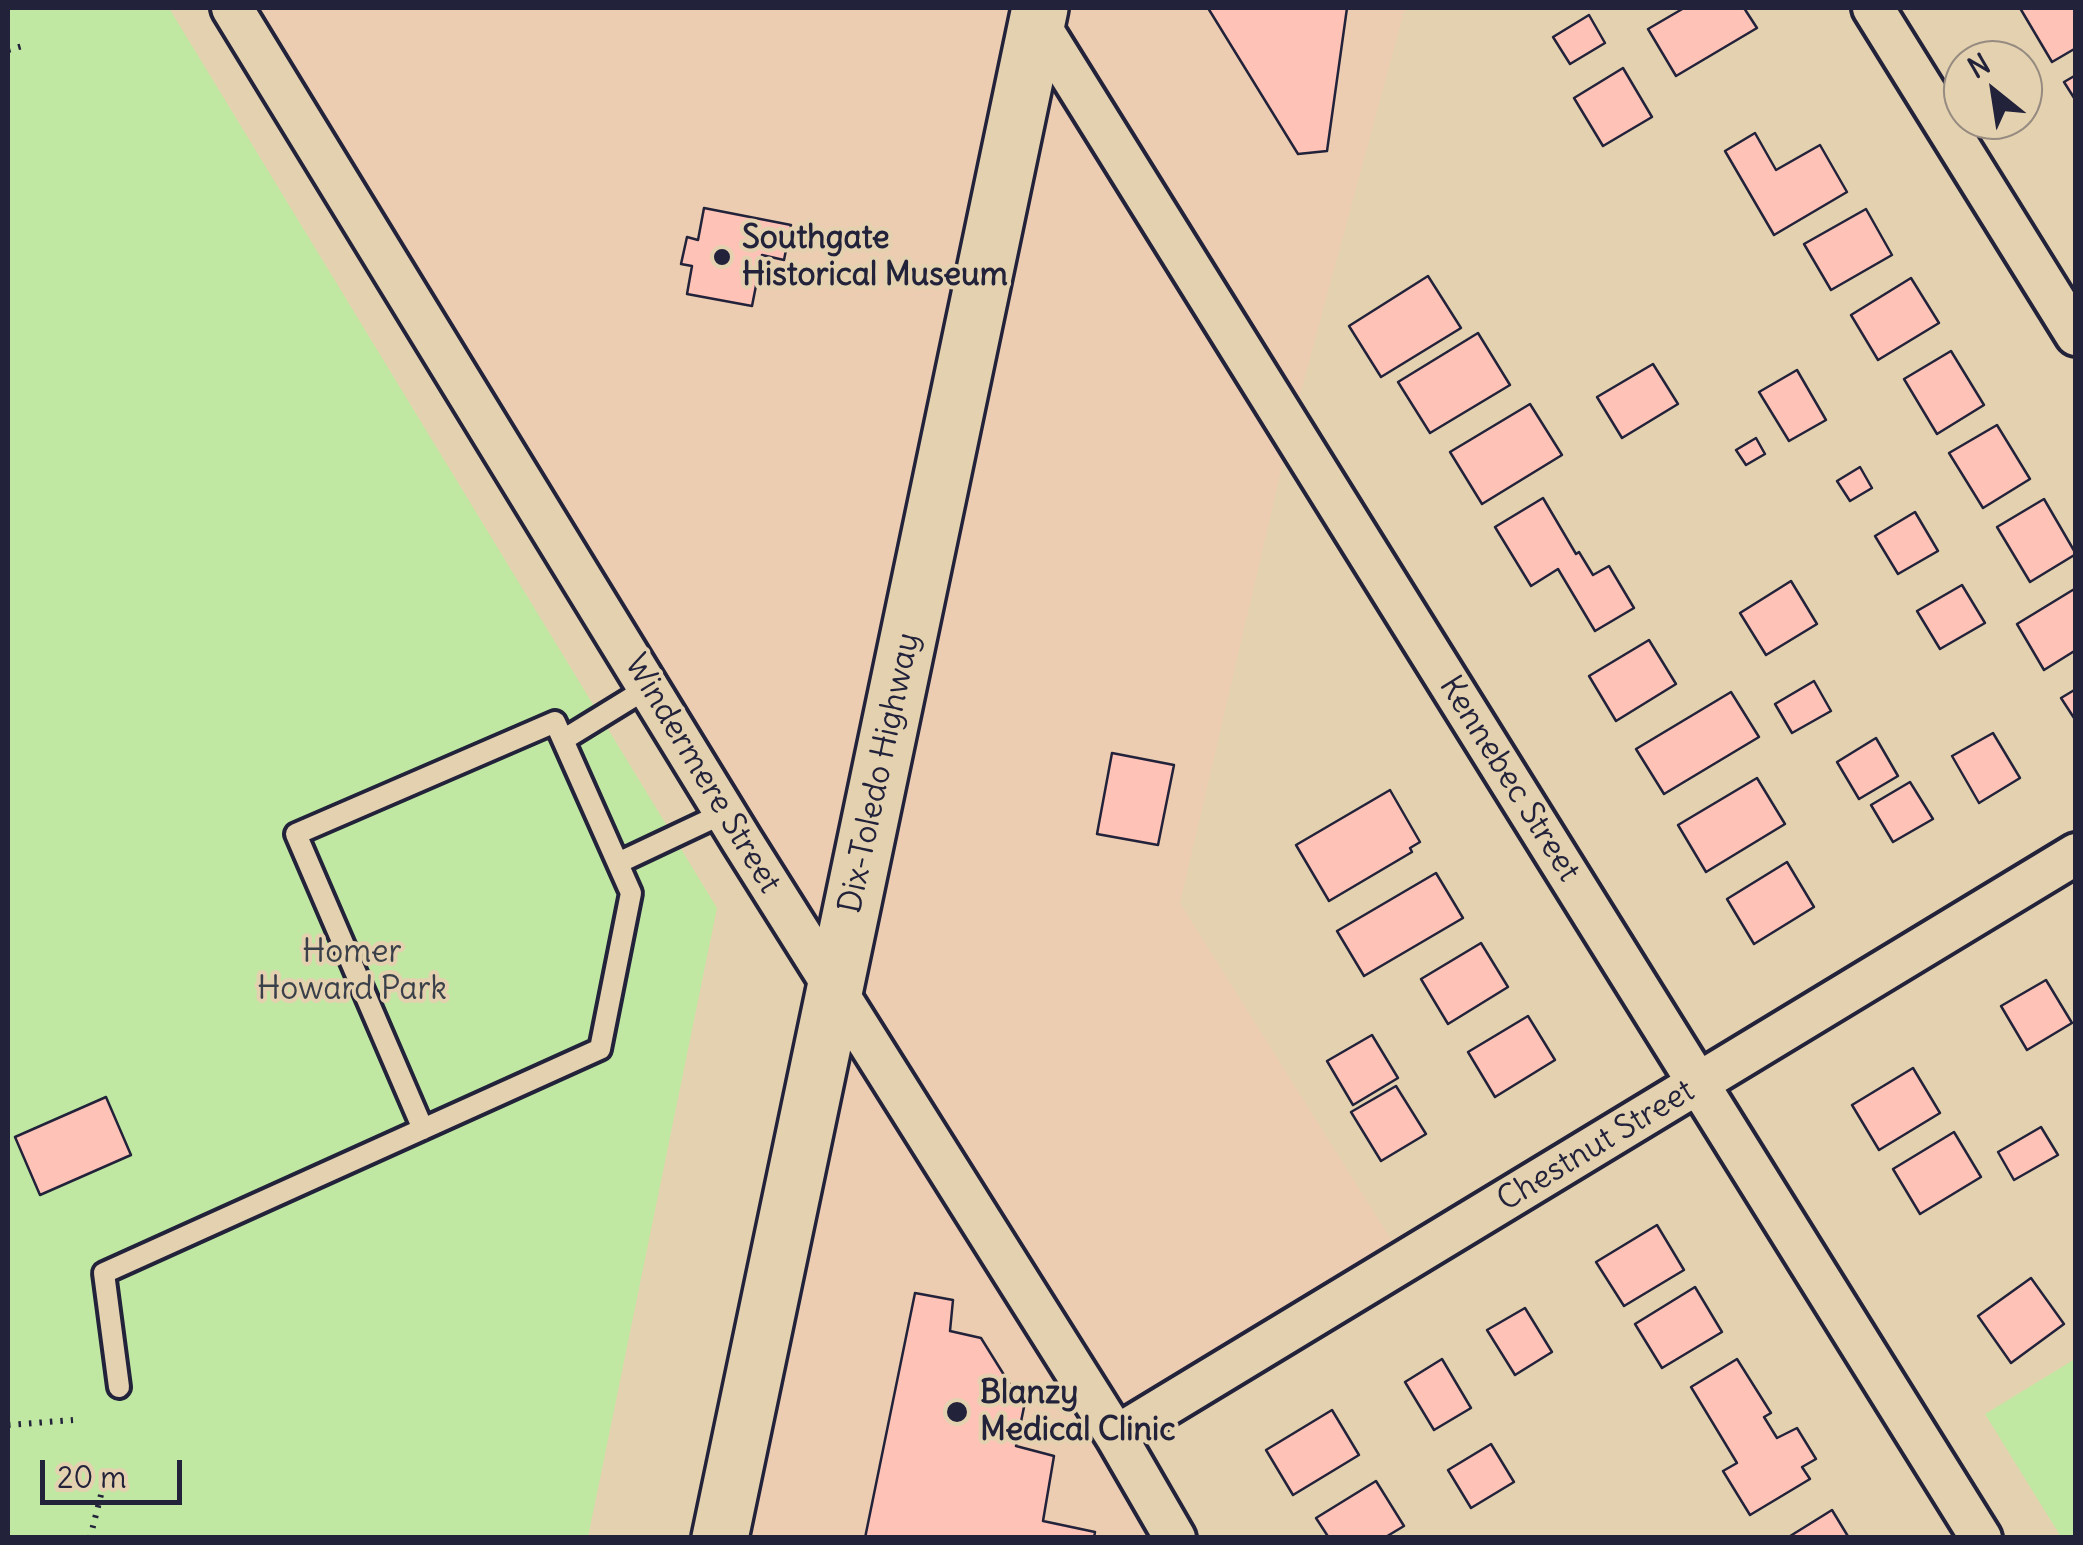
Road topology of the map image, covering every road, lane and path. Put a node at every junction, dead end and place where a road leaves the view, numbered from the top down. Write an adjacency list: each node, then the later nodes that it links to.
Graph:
1 (232, 8): 7 (street, Windermere Street)
2 (1873, 8): 6 (street)
3 (1039, 14): 12 (main road, Dix-Toledo Highway); 13 (street, Kennebec Street)
4 (26, 45): 5 (path)
5 (8, 50)
6 (2076, 335)
7 (650, 687): 8 (lane); 9 (street, Windermere Street)
8 (563, 740): 11 (lane); 14 (lane)
9 (726, 812): 11 (lane); 12 (street, Windermere Street)
10 (2076, 854): 13 (street, Chestnut Street)
11 (618, 864): 14 (lane)
12 (836, 989): 18 (street, Windermere Street); 21 (main road, Dix-Toledo Highway)
13 (1698, 1084): 18 (street, Chestnut Street); 23 (street, Kennebec Street)
14 (423, 1128): 15 (lane)
15 (119, 1387)
16 (73, 1420): 17 (path)
17 (8, 1426)
18 (1116, 1436): 22 (street, Windermere Street)
19 (104, 1482): 20 (path)
20 (90, 1538)
21 (720, 1538)
22 (1175, 1538)
23 (1981, 1538)

